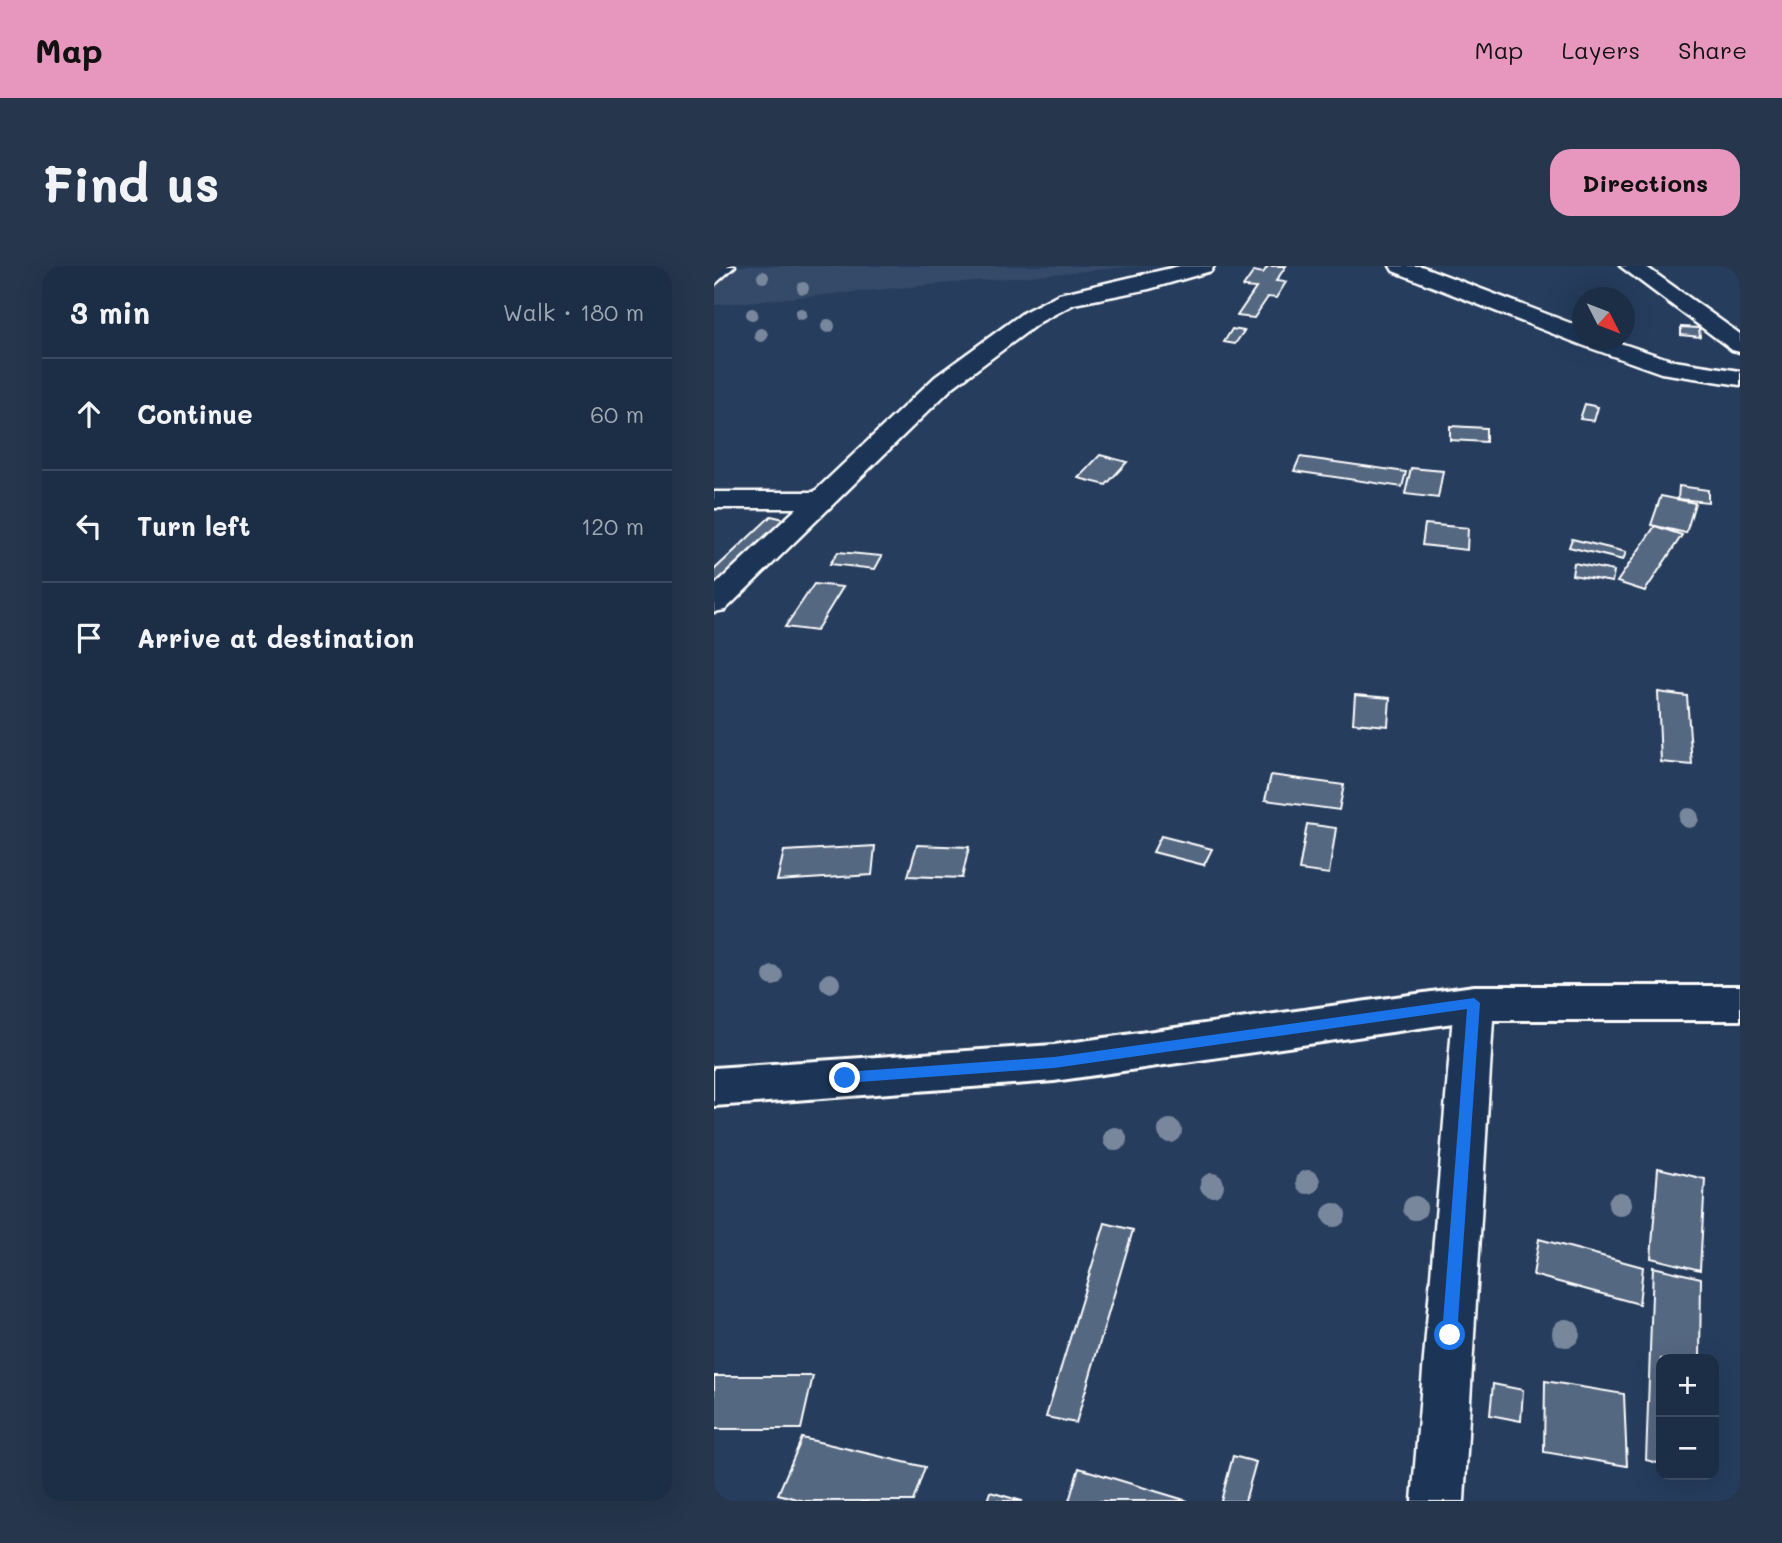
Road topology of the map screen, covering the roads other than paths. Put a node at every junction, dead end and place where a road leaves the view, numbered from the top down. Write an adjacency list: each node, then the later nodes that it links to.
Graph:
1 (730, 266): 5 (lane)
2 (1203, 266): 11 (street)
3 (1401, 266): 6 (street)
4 (1631, 266): 7 (street)
5 (714, 282)
6 (1572, 333)
7 (1740, 345)
8 (1619, 350): 9 (street)
9 (1740, 378)
10 (714, 500): 11 (street)
11 (823, 500): 12 (street)
12 (714, 603)
13 (1474, 1003): 14 (main road); 15 (main road); 16 (street)
14 (1740, 1003)
15 (714, 1087)
16 (1438, 1501)

